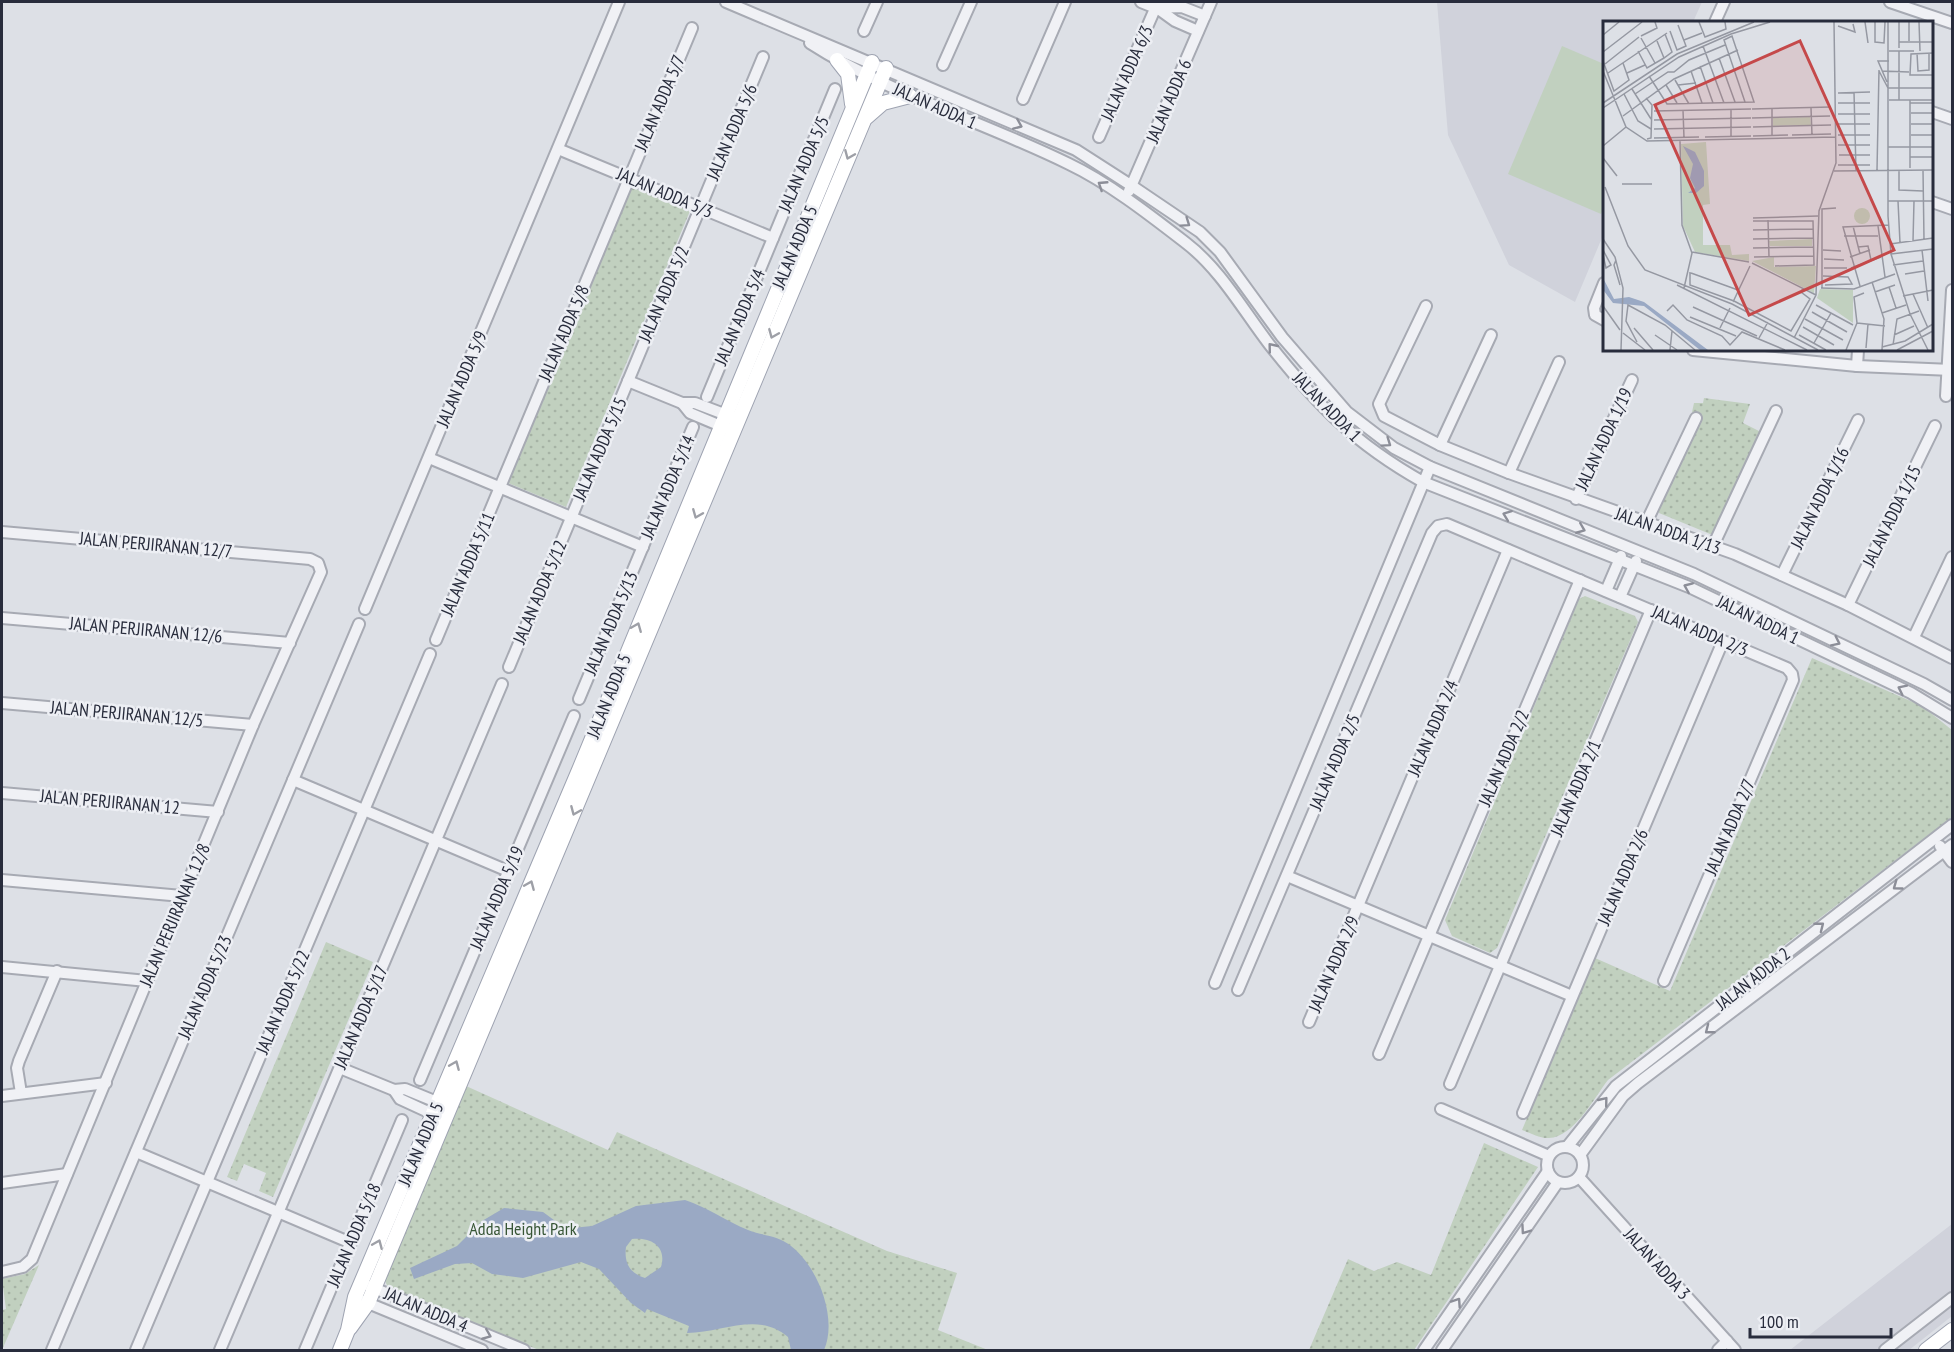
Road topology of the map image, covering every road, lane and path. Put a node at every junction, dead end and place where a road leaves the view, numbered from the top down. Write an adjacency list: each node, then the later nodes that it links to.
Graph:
1 (619, 2): 31 (street)
2 (726, 2): 15 (street, JALAN ADDA 1)
3 (877, 2): 16 (street)
4 (971, 2): 20 (street)
5 (1065, 2): 25 (street)
6 (1141, 2): 10 (street)
7 (1211, 2): 11 (street, JALAN ADDA 6)
8 (1724, 2): 12 (street)
9 (1893, 2): 13 (street)
10 (1157, 6): 11 (street); 17 (street); 30 (street, JALAN ADDA 6/3)
11 (1205, 16): 17 (street, JALAN ADDA 6)
12 (1715, 21)
13 (1953, 23)
14 (692, 28): 32 (street, JALAN ADDA 5/7)
15 (790, 30): 19 (street, JALAN ADDA 1); 22 (street, JALAN ADDA 1)
16 (864, 31)
17 (1198, 31): 33 (street, JALAN ADDA 6)
18 (764, 57): 36 (street, JALAN ADDA 5/6)
19 (837, 60): 22 (street, JALAN ADDA 1); 26 (main road)
20 (943, 65)
21 (886, 68): 22 (main road, JALAN ADDA 5); 33 (street, JALAN ADDA 1, one-way to 33)
22 (872, 73): 24 (street, JALAN ADDA 1); 26 (main road, JALAN ADDA 5); 28 (main road, JALAN ADDA 5)
23 (835, 89): 38 (street, JALAN ADDA 5/5)
24 (910, 96): 28 (main road); 34 (street, JALAN ADDA 1, one-way to 24)
25 (1023, 99)
26 (852, 109): 56 (main road, JALAN ADDA 5)
27 (1933, 112): 29 (street)
28 (864, 119): 56 (main road, JALAN ADDA 5, one-way to 56)
29 (1953, 119)
30 (1099, 138)
31 (558, 149): 32 (street, JALAN ADDA 5/3); 60 (street, JALAN ADDA 5/9)
32 (629, 178): 36 (street, JALAN ADDA 5/3); 64 (street, JALAN ADDA 5/8)
33 (1132, 186): 34 (street, JALAN ADDA 6); 61 (street, JALAN ADDA 1, one-way to 61)
34 (1125, 200): 63 (street, JALAN ADDA 1, one-way to 34)
35 (1933, 202): 37 (street)
36 (700, 208): 38 (street, JALAN ADDA 5/3); 50 (street, JALAN ADDA 5/2)
37 (1953, 209)
38 (772, 238): 51 (street, JALAN ADDA 5/4)
39 (1603, 288): 42 (street)
40 (1953, 290): 48 (street)
41 (1426, 306): 59 (street, JALAN ADDA 1/13)
42 (1600, 317)
43 (1491, 335): 59 (street)
44 (1703, 351): 47 (street)
45 (1858, 351): 47 (street)
46 (1559, 362): 62 (street)
47 (1857, 366): 48 (street)
48 (1949, 370): 52 (street)
49 (1632, 380): 65 (street, JALAN ADDA 1/19)
50 (628, 381): 56 (street); 66 (street, JALAN ADDA 5/15)
51 (706, 396)
52 (1946, 396)
53 (1776, 411): 69 (street)
54 (1696, 418): 67 (street)
55 (1858, 420): 78 (street, JALAN ADDA 1/16)
56 (728, 423): 136 (main road, JALAN ADDA 5)
57 (1935, 426): 82 (street, JALAN ADDA 1/15)
58 (693, 427): 70 (street, JALAN ADDA 5/14)
59 (1440, 445): 62 (street, JALAN ADDA 1/13)
60 (429, 458): 64 (street); 83 (street, JALAN ADDA 5/9)
61 (1430, 467): 63 (street); 71 (street, JALAN ADDA 1, one-way to 71)
62 (1509, 473): 65 (street, JALAN ADDA 1/13)
63 (1423, 483): 75 (street, JALAN ADDA 1, one-way to 63); 122 (street)
64 (500, 487): 66 (street); 88 (street, JALAN ADDA 5/11)
65 (1576, 499): 67 (street, JALAN ADDA 1/13)
66 (571, 517): 70 (street); 93 (street, JALAN ADDA 5/12)
67 (1646, 523): 69 (street, JALAN ADDA 1/13)
68 (2, 532): 77 (street, JALAN PERJIRANAN 12/7)
69 (1713, 546): 78 (street, JALAN ADDA 1/13)
70 (643, 547): 96 (street, JALAN ADDA 5/13)
71 (1625, 547): 73 (street, JALAN ADDA 1); 75 (street)
72 (1508, 550): 79 (street); 112 (street, JALAN ADDA 2/5); 115 (street, JALAN ADDA 2/4)
73 (1640, 553): 76 (street); 97 (street, JALAN ADDA 1, one-way to 97)
74 (1953, 557): 87 (street)
75 (1620, 560): 76 (street, JALAN ADDA 1); 80 (street)
76 (1634, 566): 81 (street); 100 (street, JALAN ADDA 1, one-way to 76)
77 (321, 572): 90 (street, JALAN PERJIRANAN 12/8)
78 (1782, 576): 82 (street, JALAN ADDA 1/13)
79 (1580, 580): 80 (street, JALAN ADDA 2/3); 116 (street, JALAN ADDA 2/2)
80 (1606, 591): 81 (street, JALAN ADDA 2/3)
81 (1620, 597): 84 (street, JALAN ADDA 2/3)
82 (1848, 605): 87 (street, JALAN ADDA 1/13)
83 (365, 609)
84 (1651, 610): 89 (street, JALAN ADDA 2/3); 118 (street, JALAN ADDA 2/1)
85 (2, 618): 90 (street, JALAN PERJIRANAN 12/6)
86 (359, 624): 102 (street, JALAN ADDA 5/23)
87 (1914, 637): 92 (street, JALAN ADDA 1/13)
88 (436, 640)
89 (1723, 641): 94 (street, JALAN ADDA 2/3); 124 (street, JALAN ADDA 2/6)
90 (290, 643): 101 (street, JALAN PERJIRANAN 12/8)
91 (430, 654): 104 (street, JALAN ADDA 5/22)
92 (1953, 658)
93 (509, 667)
94 (1792, 674): 121 (street, JALAN ADDA 2/7)
95 (502, 684): 108 (street, JALAN ADDA 5/17)
96 (579, 699)
97 (1953, 700)
98 (2, 703): 101 (street, JALAN PERJIRANAN 12/5)
99 (574, 716): 111 (street, JALAN ADDA 5/19)
100 (1953, 718)
101 (254, 725): 105 (street, JALAN PERJIRANAN 12/8)
102 (293, 780): 104 (street); 140 (street, JALAN ADDA 5/23)
103 (2, 793): 105 (street, JALAN PERJIRANAN 12)
104 (364, 810): 108 (street); 146 (street, JALAN ADDA 5/22)
105 (218, 812): 114 (street, JALAN PERJIRANAN 12/8)
106 (1953, 825): 107 (street, JALAN ADDA 2)
107 (1934, 839): 109 (street); 127 (street, JALAN ADDA 2, one-way to 107)
108 (436, 840): 111 (street); 129 (street, JALAN ADDA 5/17)
109 (1948, 848): 110 (street); 128 (street, JALAN ADDA 2, one-way to 128)
110 (1953, 862)
111 (508, 871): 130 (street, JALAN ADDA 5/19)
112 (1287, 876): 115 (street); 123 (street, JALAN ADDA 2/5)
113 (2, 880): 114 (street)
114 (182, 896): 120 (street, JALAN PERJIRANAN 12/8)
115 (1358, 906): 116 (street); 125 (street, JALAN ADDA 2/9)
116 (1429, 936): 118 (street); 126 (street, JALAN ADDA 2/2)
117 (2, 967): 119 (street)
118 (1501, 967): 124 (street); 132 (street, JALAN ADDA 2/1)
119 (57, 971): 120 (street); 133 (street)
120 (147, 981): 131 (street, JALAN PERJIRANAN 12/8)
121 (1664, 981)
122 (1215, 983)
123 (1238, 990)
124 (1572, 996): 137 (street, JALAN ADDA 2/6)
125 (1309, 1022)
126 (1379, 1054)
127 (1655, 1056): 128 (street); 139 (street, JALAN ADDA 2, one-way to 127)
128 (1662, 1065): 141 (street, JALAN ADDA 2)
129 (340, 1068): 136 (street); 149 (street, JALAN ADDA 5/17)
130 (420, 1080)
131 (106, 1083): 133 (street); 144 (street, JALAN PERJIRANAN 12/8)
132 (1450, 1084)
133 (21, 1093): 134 (street)
134 (2, 1096)
135 (1441, 1109): 142 (street)
136 (442, 1112): 152 (main road, JALAN ADDA 5, one-way to 136); 153 (main road, JALAN ADDA 5)
137 (1523, 1113)
138 (402, 1120): 150 (street, JALAN ADDA 5/18)
139 (1567, 1147): 141 (street); 142 (street, JALAN ADDA 2)
140 (136, 1152): 146 (street); 160 (street, JALAN ADDA 5/23)
141 (1580, 1155): 145 (street)
142 (1549, 1156): 143 (street)
143 (1548, 1171): 147 (street); 167 (street, one-way to 143)
144 (68, 1174): 148 (street); 151 (street, JALAN PERJIRANAN 12/8)
145 (1579, 1177): 147 (street); 159 (street, JALAN ADDA 3)
146 (207, 1182): 149 (street); 161 (street, JALAN ADDA 5/22)
147 (1558, 1182): 168 (street, one-way to 168)
148 (2, 1183)
149 (279, 1212): 150 (street); 162 (street, JALAN ADDA 5/17)
150 (351, 1243): 163 (street, JALAN ADDA 5/18)
151 (2, 1272)
152 (361, 1282): 153 (street, JALAN ADDA 4); 154 (main road, JALAN ADDA 5)
153 (375, 1288): 156 (main road, JALAN ADDA 5); 166 (street, JALAN ADDA 4, one-way to 166)
154 (355, 1297): 156 (street, JALAN ADDA 4); 157 (main road, JALAN ADDA 5)
155 (1953, 1298): 171 (street)
156 (368, 1304): 157 (main road, JALAN ADDA 5); 165 (street, JALAN ADDA 4)
157 (348, 1330): 164 (main road, JALAN ADDA 5)
158 (1953, 1330): 172 (main road)
159 (1727, 1341): 169 (street); 170 (street, JALAN ADDA 3)
160 (52, 1350)
161 (136, 1350)
162 (220, 1350)
163 (305, 1350)
164 (340, 1350)
165 (482, 1350)
166 (524, 1350)
167 (1424, 1350)
168 (1442, 1350)
169 (1718, 1350)
170 (1735, 1350)
171 (1885, 1350)
172 (1926, 1350)

